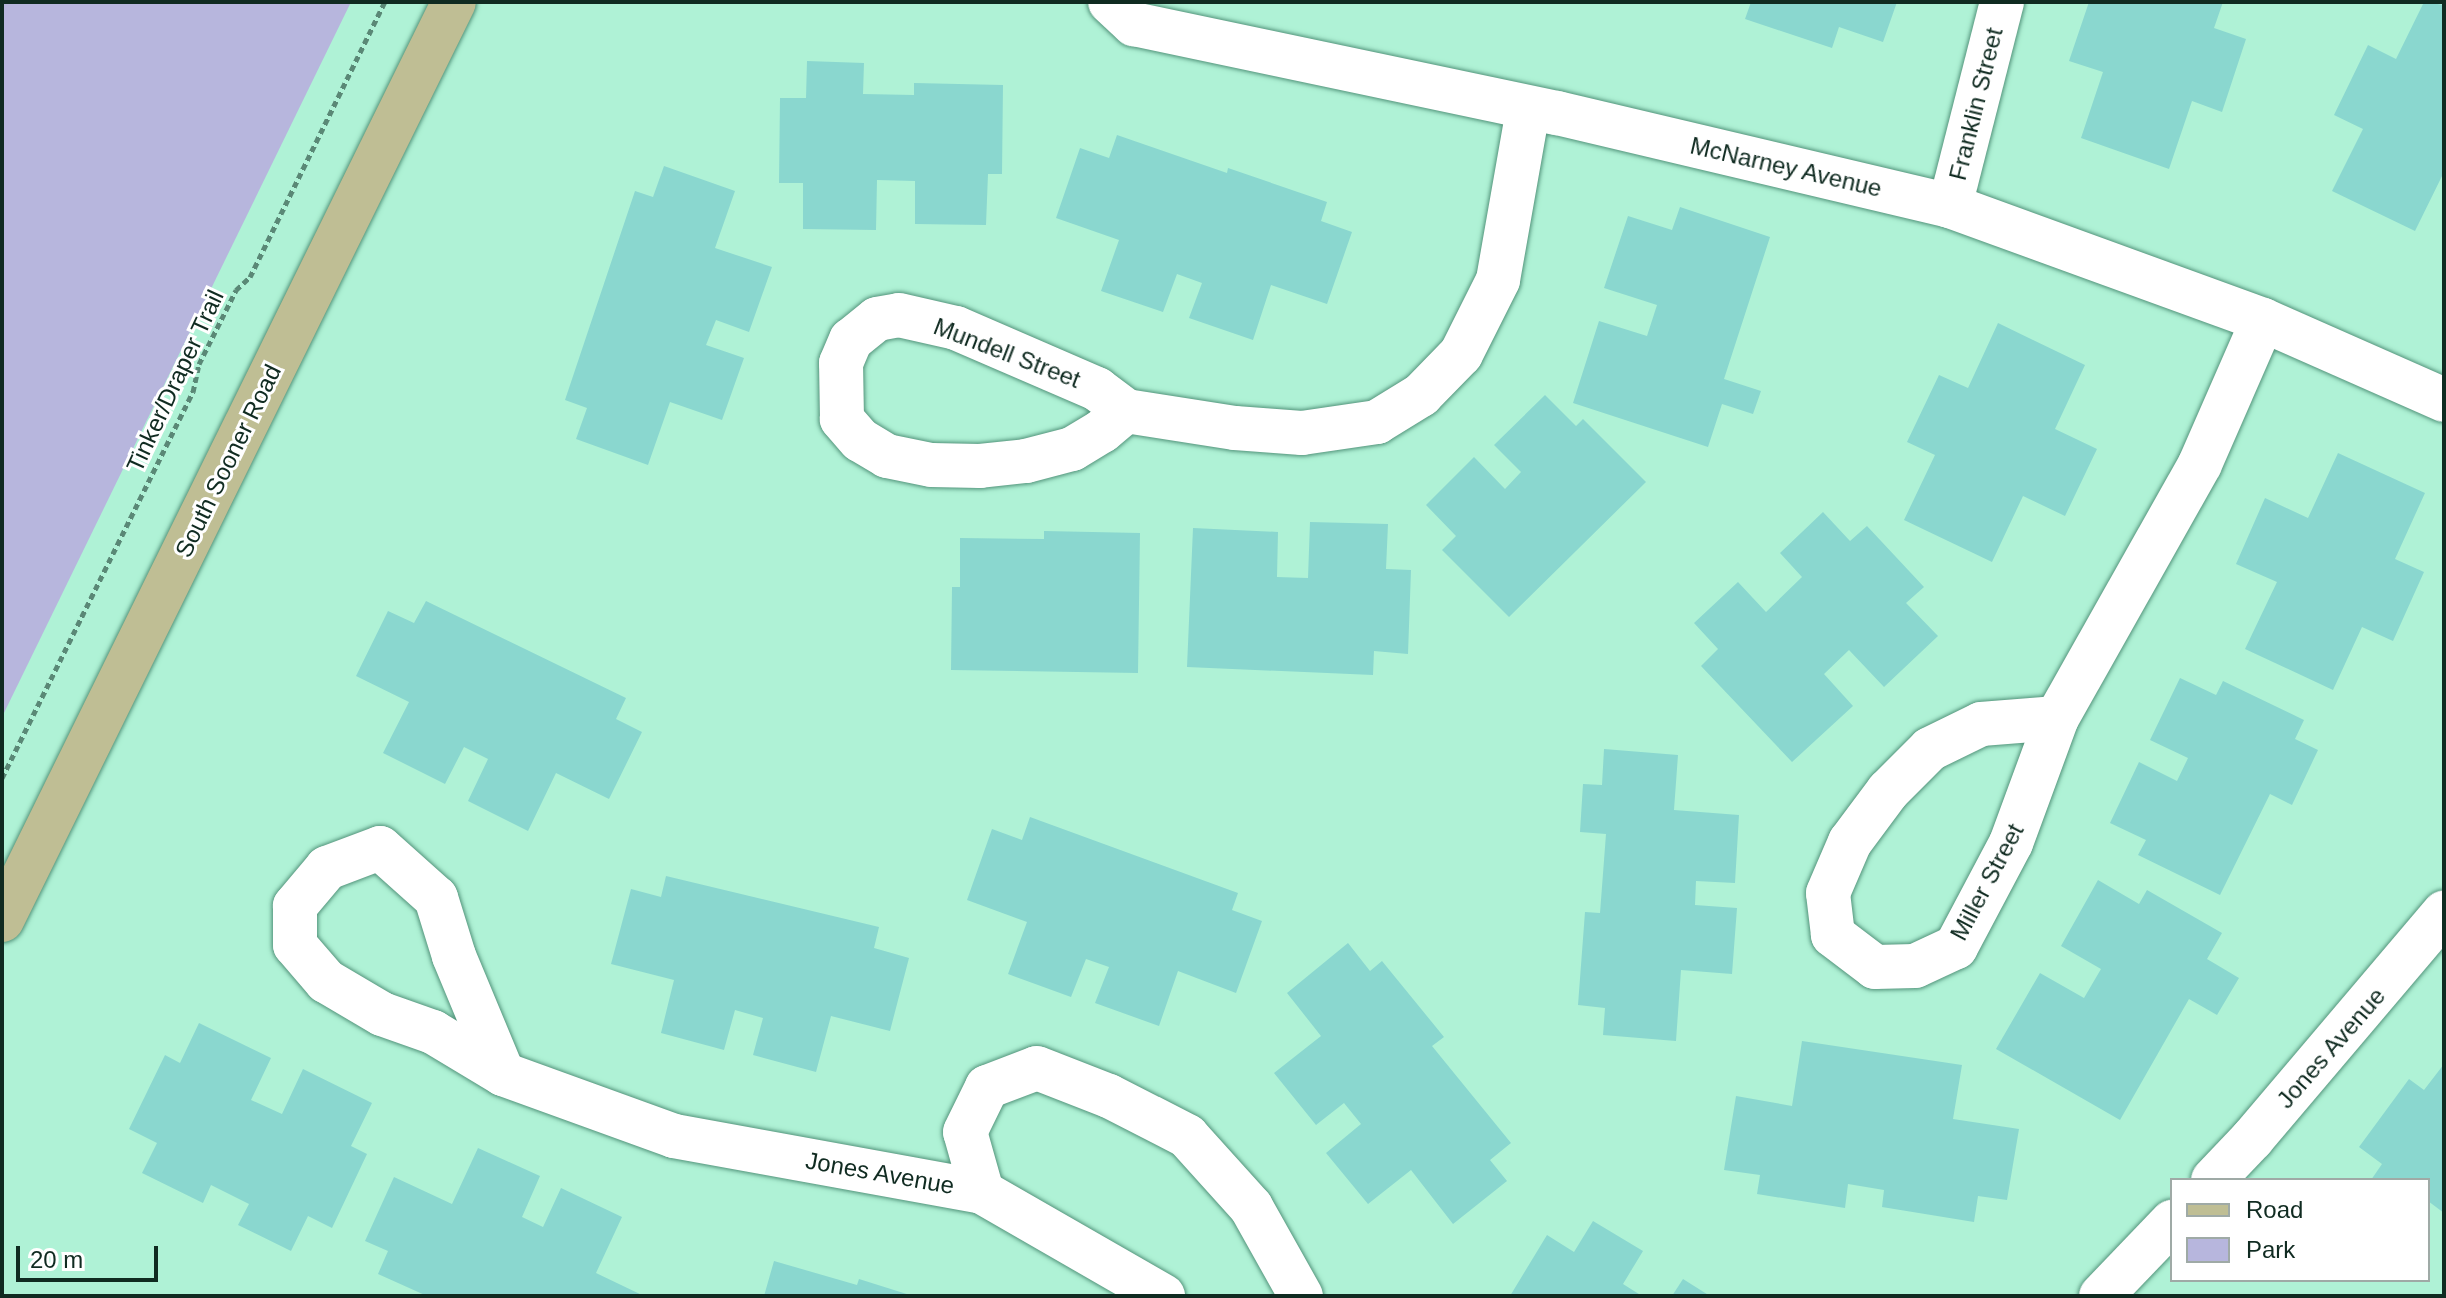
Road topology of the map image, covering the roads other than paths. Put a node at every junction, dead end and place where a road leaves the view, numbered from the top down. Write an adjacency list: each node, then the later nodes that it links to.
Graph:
1 (454, 2): 10 (main road, South Sooner Road)
2 (1110, 2): 4 (street, McNarney Avenue)
3 (2002, 2): 5 (street, Franklin Street)
4 (1528, 109): 5 (street, McNarney Avenue); 8 (street, Mundell Street)
5 (1950, 206): 6 (street, McNarney Avenue)
6 (2263, 320): 7 (street, McNarney Avenue); 9 (street, Miller Street)
7 (2444, 400)
8 (1126, 411): 8 (street, Mundell Street)
9 (2057, 718): 9 (street, Miller Street)
10 (2, 920)
11 (2440, 927): 13 (street, Jones Avenue)
12 (503, 1074): 12 (street, Jones Avenue); 14 (street, Jones Avenue)
13 (2215, 1178)
14 (982, 1192): 16 (street); 17 (street, Jones Avenue)
15 (2170, 1224): 18 (street)
16 (1163, 1296)
17 (1301, 1296)
18 (2101, 1296)

